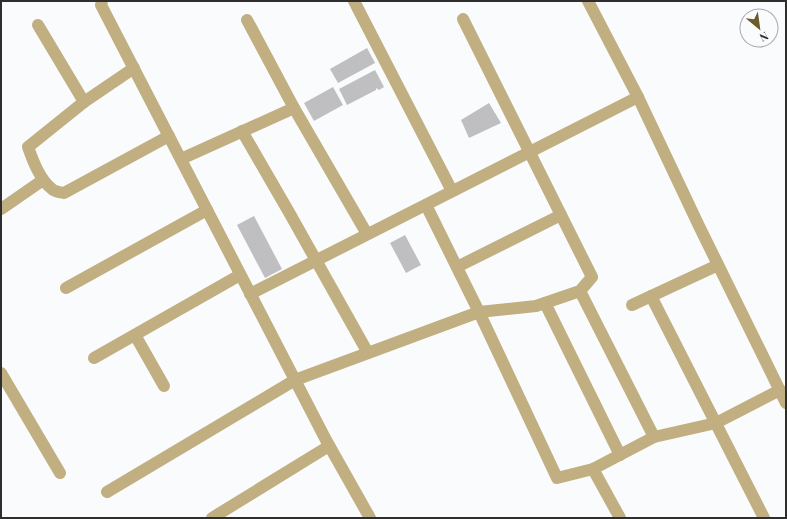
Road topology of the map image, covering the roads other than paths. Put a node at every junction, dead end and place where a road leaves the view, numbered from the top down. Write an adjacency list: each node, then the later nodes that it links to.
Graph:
1 (102, 1): 7 (street)
2 (354, 1): 16 (street)
3 (588, 1): 8 (street)
4 (462, 19): 13 (street)
5 (247, 20): 10 (street)
6 (38, 25): 9 (street)
7 (134, 68): 9 (street); 12 (street)
8 (638, 97): 13 (street); 23 (street)
9 (84, 102): 15 (street)
10 (294, 108): 11 (street); 21 (street)
11 (242, 131): 14 (street); 22 (street)
12 (169, 136): 14 (street); 15 (street)
13 (529, 152): 16 (street); 20 (street)
14 (181, 160): 19 (street)
15 (43, 180): 18 (street)
16 (452, 192): 17 (street)
17 (426, 205): 21 (street); 24 (street)
18 (2, 207)
19 (207, 210): 25 (street); 26 (street)
20 (560, 215): 24 (street); 27 (street)
21 (367, 234): 22 (street)
22 (316, 260): 28 (street); 34 (street)
23 (718, 265): 29 (street); 39 (street)
24 (457, 267): 32 (street)
25 (240, 275): 28 (street); 33 (street)
26 (66, 288)
27 (580, 291): 30 (street); 42 (street)
28 (250, 294): 37 (street)
29 (651, 296): 31 (street); 41 (street)
30 (545, 303): 32 (street); 44 (street)
31 (632, 305)
32 (479, 312): 34 (street); 45 (street)
33 (135, 335): 35 (street); 38 (street)
34 (368, 353): 37 (street)
35 (94, 358)
36 (1, 373): 46 (street)
37 (295, 380): 43 (street); 47 (street)
38 (164, 386)
39 (780, 390): 40 (street); 41 (street)
40 (786, 402)
41 (716, 423): 42 (street); 51 (street)
42 (654, 438): 44 (street)
43 (330, 446): 48 (street); 49 (street)
44 (620, 455): 45 (street)
45 (593, 468): 50 (street)
46 (60, 473)
47 (107, 492)
48 (212, 518)
49 (370, 518)
50 (620, 518)
51 (764, 518)

